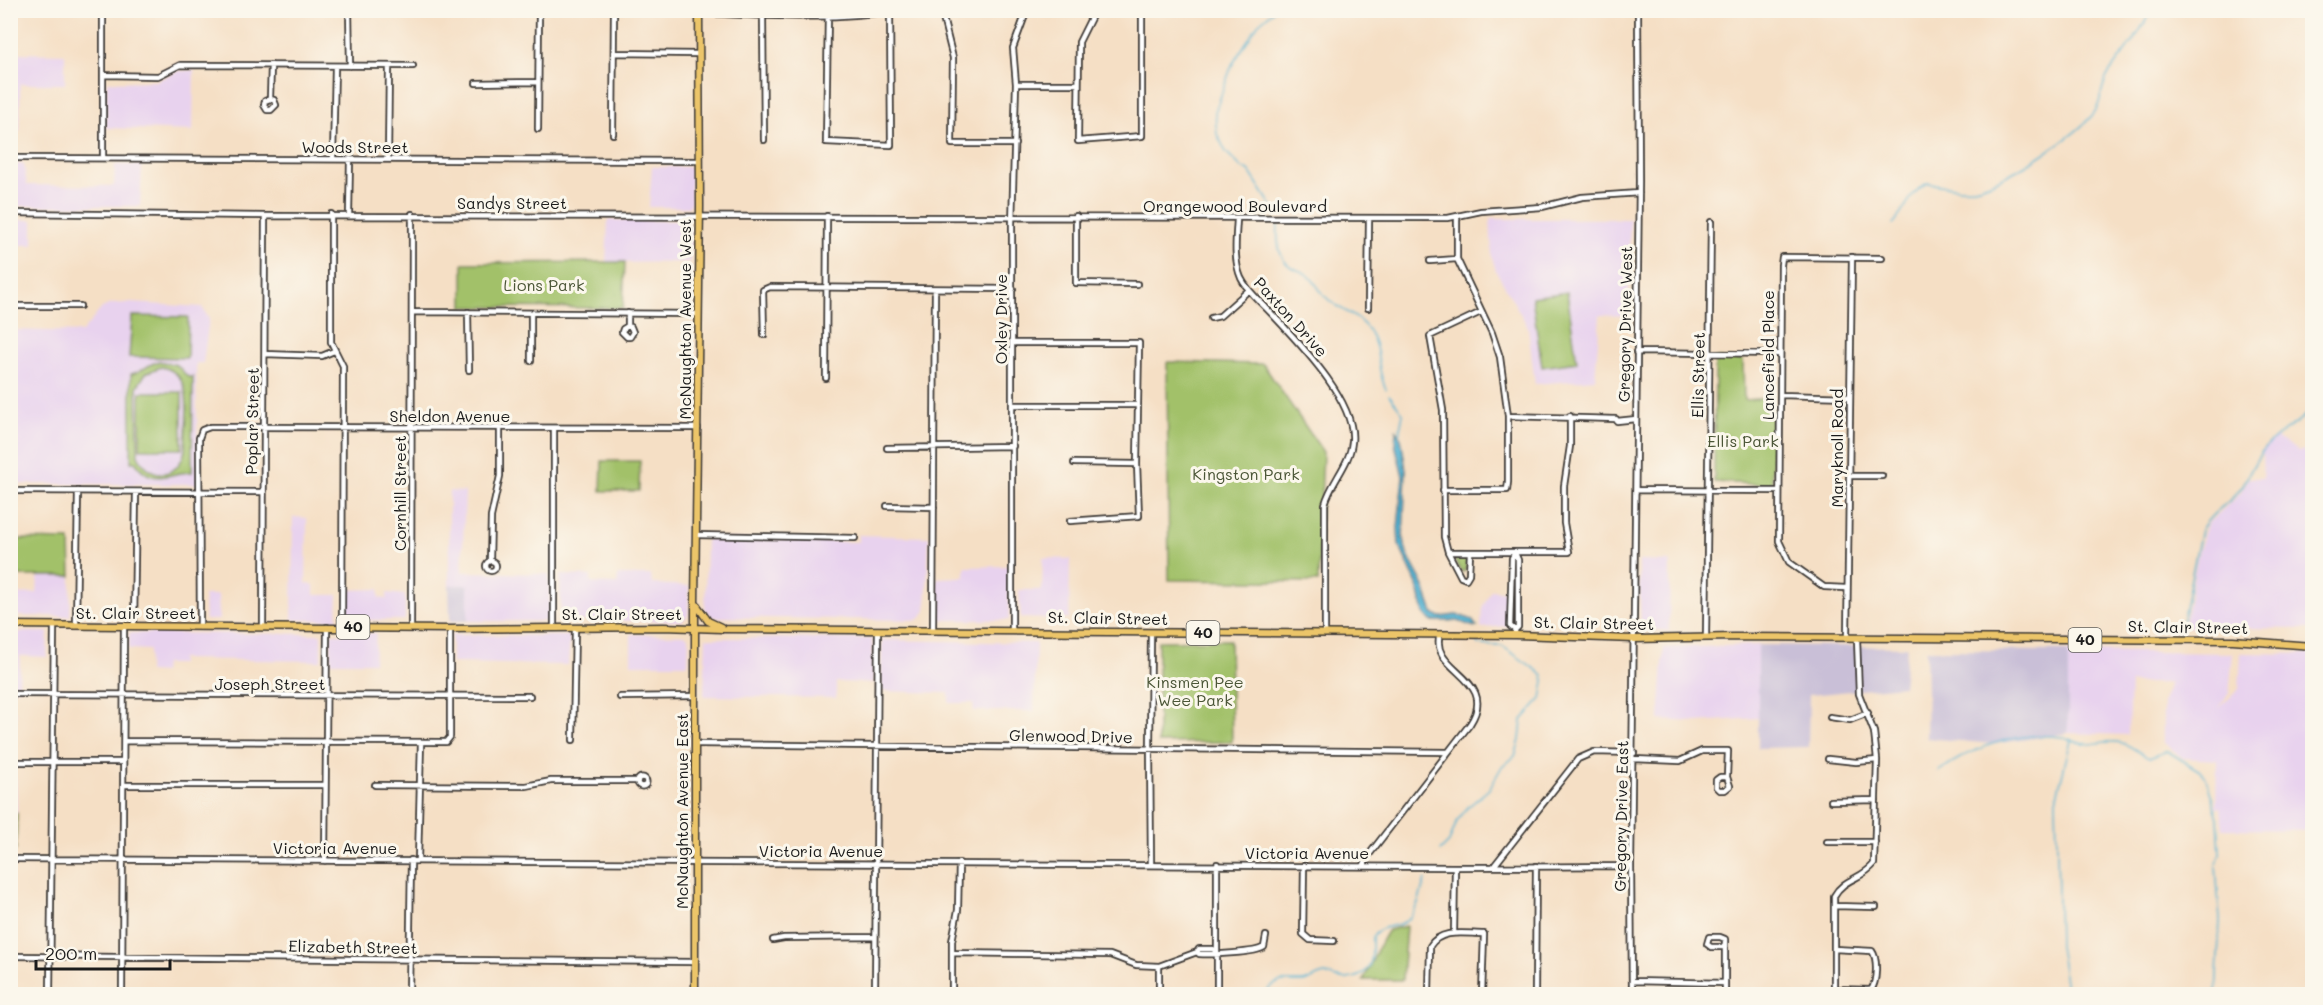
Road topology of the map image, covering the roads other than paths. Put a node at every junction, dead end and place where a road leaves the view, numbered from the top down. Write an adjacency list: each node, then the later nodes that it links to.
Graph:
1 (103, 10): 21 (street)
2 (349, 10): 17 (street)
3 (539, 10): 22 (street)
4 (614, 10): 14 (street)
5 (941, 10): 30 (street)
6 (1027, 10): 24 (street, Oxley Drive)
7 (1095, 10): 25 (street)
8 (1142, 10): 25 (street)
9 (1638, 10): 37 (street, Gregory Drive West)
10 (891, 11): 13 (street); 13 (street)
11 (699, 12): 12 (street); 15 (main road, McNaughton Avenue West)
12 (763, 15): 13 (street); 29 (street)
13 (828, 15)
14 (615, 53): 15 (street); 28 (street)
15 (698, 54): 36 (main road, McNaughton Avenue West)
16 (271, 65): 19 (street); 21 (street); 26 (street)
17 (350, 66): 19 (street); 20 (street)
18 (413, 66): 20 (street)
19 (335, 67): 33 (street)
20 (389, 67): 35 (street)
21 (103, 75): 31 (street)
22 (538, 82): 23 (street); 27 (street)
23 (476, 84)
24 (1016, 84): 25 (street); 30 (street, Oxley Drive)
25 (1078, 84)
26 (270, 99)
27 (538, 129)
28 (613, 134)
29 (764, 140)
30 (1015, 144): 45 (street, Oxley Drive)
31 (103, 157): 32 (street, Woods Street); 33 (street, Woods Street)
32 (10, 158)
33 (333, 158): 34 (street, Woods Street)
34 (350, 159): 35 (street, Woods Street); 40 (street)
35 (388, 159): 36 (street, Woods Street)
36 (699, 161): 43 (main road, McNaughton Avenue West)
37 (1639, 193): 47 (street, Orangewood Boulevard); 74 (street, Gregory Drive West)
38 (10, 213): 42 (street, Sandys Street)
39 (331, 214): 40 (street, Sandys Street); 42 (street, Sandys Street); 73 (street)
40 (349, 214): 41 (street, Sandys Street)
41 (412, 214): 43 (street, Sandys Street); 63 (street, Cornhill Street)
42 (265, 216): 75 (street, Poplar Street)
43 (699, 216): 44 (street, Sandys Street); 68 (main road, McNaughton Avenue West)
44 (827, 216): 45 (street, Sandys Street); 56 (street)
45 (1012, 216): 46 (street, Orangewood Boulevard); 58 (street, Oxley Drive)
46 (1076, 216): 48 (street, Orangewood Boulevard); 55 (street)
47 (1457, 217): 49 (street, Orangewood Boulevard); 53 (street)
48 (1237, 219): 49 (street, Orangewood Boulevard); 59 (street, Paxton Drive)
49 (1369, 219): 62 (street)
50 (1711, 222): 77 (street, Ellis Street)
51 (1852, 257): 52 (street); 76 (street, Lancefield Place); 82 (street, Maryknoll Road)
52 (1882, 258)
53 (1457, 259): 54 (street); 65 (street)
54 (1430, 261)
55 (1137, 284)
56 (827, 287): 57 (street); 71 (street); 80 (street)
57 (935, 289): 58 (street); 94 (street)
58 (1013, 289): 72 (street, Oxley Drive)
59 (1249, 290): 69 (street); 141 (street, Paxton Drive)
60 (10, 306): 61 (street)
61 (80, 306)
62 (1368, 308)
63 (413, 312): 64 (street); 90 (street, Cornhill Street)
64 (468, 312): 67 (street); 79 (street)
65 (1481, 312): 85 (street); 101 (street)
66 (628, 313): 67 (street); 68 (street); 70 (street)
67 (531, 314): 78 (street)
68 (698, 314): 92 (main road, McNaughton Avenue West)
69 (1211, 318)
70 (628, 326)
71 (764, 335)
72 (1014, 343): 83 (street, Oxley Drive); 84 (street)
73 (334, 351): 75 (street); 89 (street)
74 (1636, 352): 77 (street); 87 (street, Gregory Drive West)
75 (264, 354): 88 (street, Poplar Street)
76 (1780, 354): 77 (street); 81 (street, Lancefield Place)
77 (1711, 355): 106 (street, Ellis Street)
78 (531, 361)
79 (469, 370)
80 (826, 378)
81 (1781, 395): 82 (street); 107 (street, Lancefield Place)
82 (1849, 397): 99 (street, Maryknoll Road)
83 (1014, 405): 84 (street); 95 (street, Oxley Drive)
84 (1138, 405): 98 (street)
85 (1509, 416): 86 (street); 101 (street)
86 (1570, 416): 87 (street); 117 (street)
87 (1636, 419): 102 (street, Gregory Drive West)
88 (264, 427): 89 (street, Sheldon Avenue); 105 (street, Sheldon Avenue); 109 (street, Poplar Street)
89 (342, 428): 90 (street, Sheldon Avenue); 129 (street)
90 (412, 428): 91 (street, Sheldon Avenue); 130 (street, Cornhill Street)
91 (500, 428): 93 (street, Sheldon Avenue); 118 (street)
92 (698, 428): 93 (street, Sheldon Avenue); 113 (main road, McNaughton Avenue West)
93 (554, 429): 132 (street)
94 (934, 446): 95 (street); 96 (street); 111 (street)
95 (1013, 446): 137 (street, Oxley Drive)
96 (887, 448)
97 (1074, 463): 98 (street)
98 (1137, 464): 112 (street)
99 (1850, 476): 100 (street); 119 (street, Maryknoll Road)
100 (1882, 476)
101 (1443, 490): 115 (street)
102 (1636, 490): 106 (street); 145 (street, Gregory Drive West)
103 (10, 491): 104 (street)
104 (78, 491): 108 (street); 123 (street)
105 (200, 491): 108 (street); 109 (street); 126 (street)
106 (1708, 491): 107 (street); 143 (street, Ellis Street)
107 (1778, 491): 119 (street, Lancefield Place)
108 (136, 492): 125 (street)
109 (263, 492): 127 (street, Poplar Street)
110 (887, 506): 111 (street)
111 (934, 507): 138 (street)
112 (1070, 521)
113 (696, 535): 114 (street); 120 (main road, McNaughton Avenue West)
114 (855, 538)
115 (1448, 552): 116 (street); 116 (street)
116 (1470, 553): 117 (street)
117 (1515, 553): 139 (street); 139 (street)
118 (490, 561)
119 (1846, 588): 144 (street, Maryknoll Road)
120 (695, 604): 131 (main road, McNaughton Avenue West); 135 (main road)
121 (10, 625): 122 (main road, St. Clair Street / 40)
122 (54, 626): 123 (main road, St. Clair Street / 40); 149 (street)
123 (76, 626): 124 (main road, St. Clair Street / 40)
124 (124, 626): 125 (main road, St. Clair Street / 40); 150 (street)
125 (134, 626): 126 (main road, St. Clair Street / 40)
126 (200, 627): 127 (main road, St. Clair Street / 40)
127 (263, 627): 128 (main road, St. Clair Street / 40)
128 (327, 627): 129 (main road, St. Clair Street / 40); 151 (street)
129 (342, 627): 130 (main road, St. Clair Street / 40)
130 (411, 627): 133 (main road, St. Clair Street / 40)
131 (696, 627): 134 (main road, St. Clair Street / 40); 135 (main road, St. Clair Street / 40); 154 (main road, McNaughton Avenue East)
132 (554, 628): 133 (main road, St. Clair Street / 40); 134 (main road, St. Clair Street / 40)
133 (450, 629): 152 (street)
134 (575, 629): 158 (street)
135 (728, 629): 136 (main road, St. Clair Street / 40)
136 (878, 630): 138 (main road, St. Clair Street / 40); 163 (street)
137 (1012, 630): 138 (main road, St. Clair Street / 40); 140 (main road, St. Clair Street / 40)
138 (933, 631)
139 (1515, 632): 142 (main road, St. Clair Street / 40); 145 (main road, St. Clair Street / 40)
140 (1151, 633): 141 (main road, St. Clair Street / 40); 164 (street)
141 (1325, 634): 142 (main road, St. Clair Street / 40)
142 (1440, 634): 165 (street)
143 (1706, 637): 144 (main road, St. Clair Street / 40); 145 (main road, St. Clair Street / 40)
144 (1847, 638): 146 (main road, St. Clair Street / 40)
145 (1634, 639): 166 (street, Gregory Drive East)
146 (1857, 639): 147 (main road, St. Clair Street / 40); 156 (street)
147 (2313, 646)
148 (10, 694): 149 (street, Joseph Street)
149 (52, 694): 150 (street, Joseph Street); 170 (street)
150 (124, 695): 151 (street, Joseph Street); 159 (street)
151 (326, 696): 152 (street, Joseph Street); 160 (street)
152 (450, 696): 153 (street, Joseph Street); 161 (street)
153 (530, 696)
154 (695, 696): 155 (street); 162 (main road, McNaughton Avenue East)
155 (620, 697)
156 (1868, 713): 157 (street); 169 (street)
157 (1830, 717)
158 (573, 740)
159 (124, 741): 160 (street); 172 (street)
160 (325, 741): 161 (street); 176 (street)
161 (421, 742): 178 (street)
162 (695, 744): 163 (street, Glenwood Drive); 188 (main road, McNaughton Avenue East)
163 (877, 746): 164 (street, Glenwood Drive); 189 (street)
164 (1150, 748): 165 (street, Glenwood Drive); 191 (street)
165 (1448, 752): 194 (street)
166 (1634, 753): 167 (street, Gregory Drive East); 195 (street)
167 (1634, 759): 173 (street); 197 (street, Gregory Drive East)
168 (1828, 759): 169 (street)
169 (1877, 760): 179 (street)
170 (52, 761): 171 (street); 172 (street); 184 (street)
171 (10, 762)
172 (123, 762): 175 (street)
173 (1727, 777)
174 (638, 782): 178 (street)
175 (124, 785): 176 (street); 185 (street)
176 (325, 785): 187 (street)
177 (375, 785): 178 (street)
178 (419, 786): 186 (street)
179 (1876, 800): 180 (street); 182 (street)
180 (1831, 801)
181 (1827, 842): 182 (street)
182 (1875, 842): 199 (street)
183 (10, 859): 184 (street, Victoria Avenue)
184 (51, 859): 185 (street, Victoria Avenue); 210 (street)
185 (122, 859): 187 (street, Victoria Avenue); 212 (street)
186 (414, 860): 187 (street, Victoria Avenue); 188 (street, Victoria Avenue); 213 (street)
187 (325, 861)
188 (695, 862): 189 (street, Victoria Avenue); 214 (main road, McNaughton Avenue East)
189 (876, 863): 190 (street, Victoria Avenue); 203 (street)
190 (959, 863): 191 (street, Victoria Avenue); 208 (street)
191 (1151, 864): 192 (street, Victoria Avenue)
192 (1217, 864): 193 (street, Victoria Avenue); 209 (street)
193 (1304, 865): 194 (street, Victoria Avenue); 205 (street)
194 (1364, 865): 198 (street, Victoria Avenue)
195 (1494, 866): 196 (street, Victoria Avenue); 198 (street, Victoria Avenue)
196 (1536, 866): 197 (street, Victoria Avenue); 231 (street)
197 (1631, 866): 216 (street, Gregory Drive East)
198 (1455, 867): 201 (street)
199 (1834, 906): 200 (street); 207 (street)
200 (1876, 907)
201 (1454, 933): 229 (street); 230 (street)
202 (1266, 936): 209 (street)
203 (875, 938): 204 (street); 225 (street)
204 (773, 940)
205 (1334, 941)
206 (1725, 947): 217 (street)
207 (1834, 949): 218 (street); 218 (street)
208 (952, 953): 215 (street); 226 (street)
209 (1217, 953): 215 (street); 228 (street)
210 (50, 956): 211 (street, Elizabeth Street); 212 (street, Elizabeth Street); 219 (street)
211 (10, 957)
212 (121, 957): 213 (street, Elizabeth Street); 220 (street)
213 (410, 960): 214 (street, Elizabeth Street); 221 (street)
214 (695, 962): 222 (main road, McNaughton Avenue East)
215 (1159, 966): 227 (street)
216 (1632, 981): 217 (street); 232 (street, Gregory Drive East)
217 (1725, 983): 233 (street)
218 (1834, 992)
219 (50, 994)
220 (122, 994)
221 (410, 994)
222 (695, 994)
223 (771, 994): 224 (street)
224 (795, 994)
225 (875, 994)
226 (952, 994)
227 (1159, 994)
228 (1217, 994)
229 (1429, 994)
230 (1482, 994)
231 (1535, 994)
232 (1632, 994)
233 (1725, 994)

